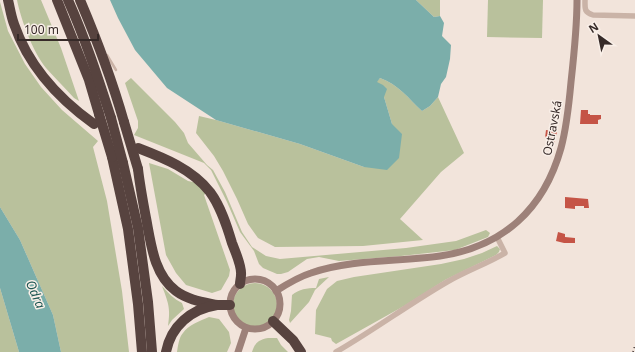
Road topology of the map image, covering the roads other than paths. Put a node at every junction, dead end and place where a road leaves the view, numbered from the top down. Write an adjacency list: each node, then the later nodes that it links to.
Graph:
1 (8, 0): 10 (highway)
2 (57, 0): 19 (highway, bridge)
3 (68, 0): 20 (highway, bridge)
4 (80, 0): 8 (highway)
5 (577, 0): 12 (main road, Ostravská)
6 (585, 0): 7 (street)
7 (635, 16)
8 (92, 27): 9 (lane); 15 (highway, bridge)
9 (116, 70)
10 (94, 124)
11 (138, 148): 13 (highway)
12 (497, 237): 14 (main road, Ostravská); 24 (street)
13 (240, 284): 14 (main road); 16 (main road)
14 (276, 291): 17 (main road)
15 (217, 305): 16 (highway); 21 (highway)
16 (230, 305): 18 (main road)
17 (273, 322): 18 (main road); 23 (highway)
18 (246, 328): 22 (main road)
19 (142, 352)
20 (152, 352)
21 (166, 352)
22 (238, 352)
23 (301, 352)
24 (336, 352)

